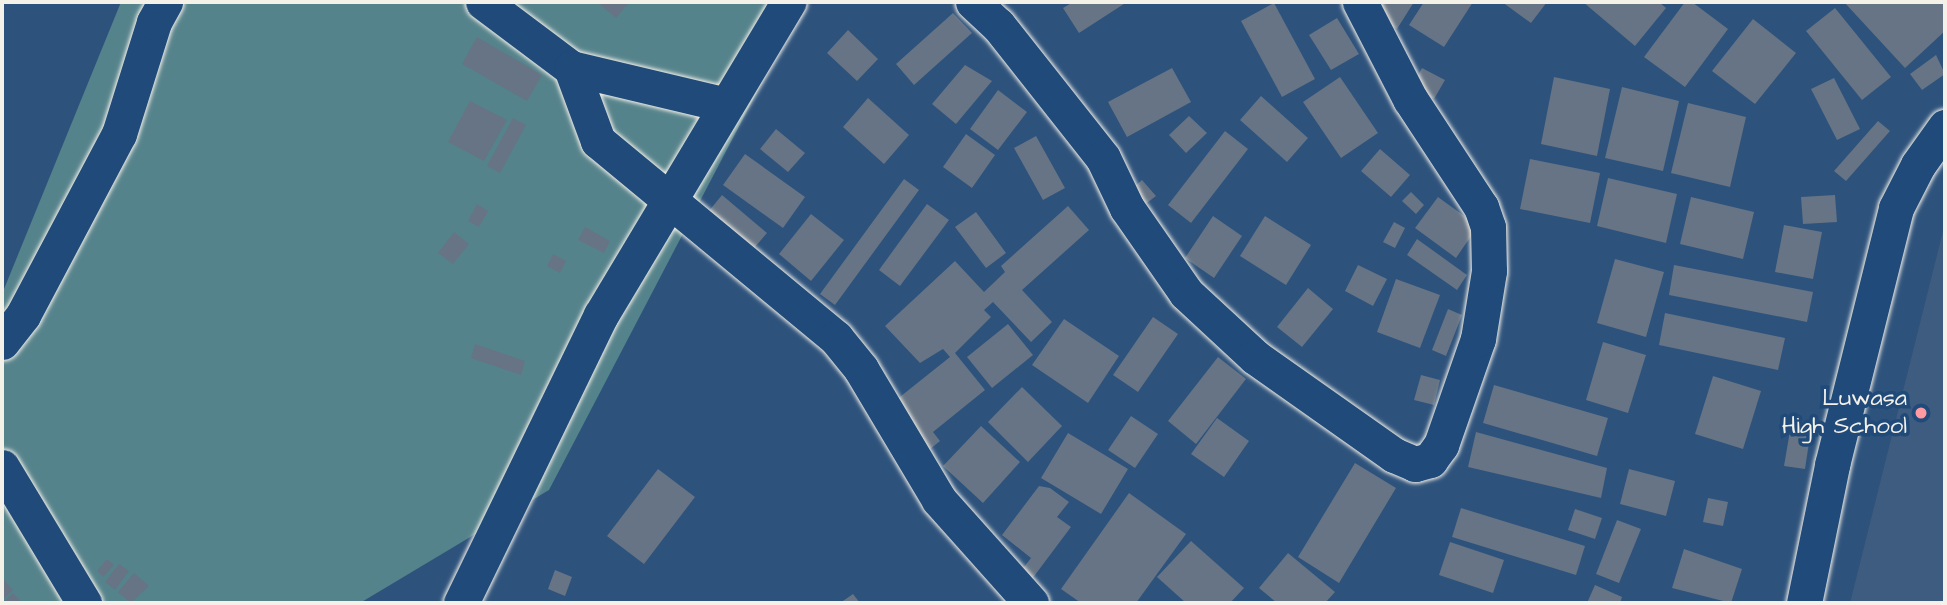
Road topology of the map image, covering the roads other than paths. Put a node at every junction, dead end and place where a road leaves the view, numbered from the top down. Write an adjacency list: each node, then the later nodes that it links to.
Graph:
1 (166, 2): 10 (street)
2 (483, 2): 6 (street)
3 (789, 2): 7 (street)
4 (973, 2): 5 (street)
5 (1360, 2)
6 (572, 68): 7 (street); 9 (street)
7 (726, 105): 9 (street)
8 (1945, 127): 15 (street)
9 (668, 201): 13 (street); 14 (street)
10 (2, 342)
11 (2, 467): 12 (street)
12 (84, 603)
13 (461, 603)
14 (1031, 603)
15 (1804, 603)

